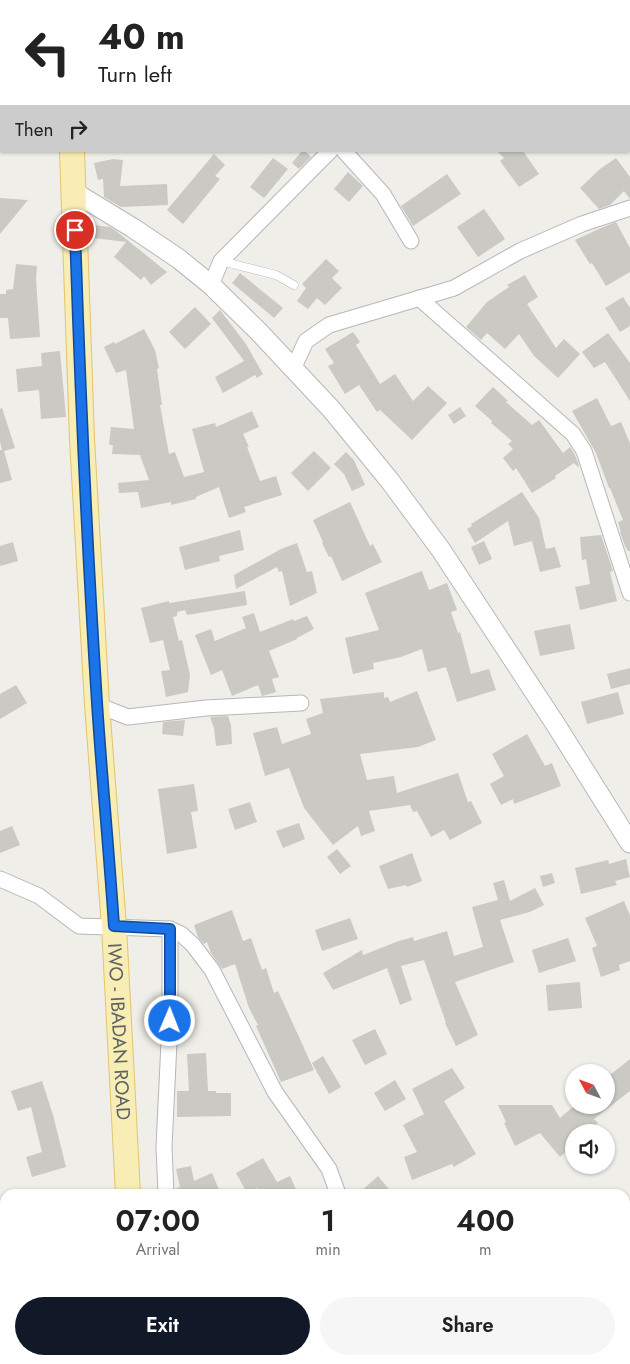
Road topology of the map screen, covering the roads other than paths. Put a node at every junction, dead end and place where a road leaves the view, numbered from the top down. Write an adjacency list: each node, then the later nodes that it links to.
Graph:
1 (72, 152): 4 (main road, IWO - IBADAN ROAD)
2 (329, 152): 7 (street)
3 (345, 152): 6 (street)
4 (74, 192): 8 (street); 14 (main road, IWO - IBADAN ROAD)
5 (630, 208): 10 (street)
6 (411, 240)
7 (221, 261): 8 (street); 9 (lane)
8 (211, 285): 11 (street)
9 (294, 285)
10 (419, 298): 11 (street); 12 (street)
11 (294, 369): 15 (street)
12 (630, 593)
13 (301, 703): 14 (street)
14 (97, 705): 17 (main road, IWO - IBADAN ROAD)
15 (630, 843)
16 (0, 878): 17 (street)
17 (114, 926): 18 (street); 19 (main road, IWO - IBADAN ROAD)
18 (170, 929): 20 (street); 21 (street)
19 (128, 1189)
20 (166, 1189)
21 (336, 1189)

